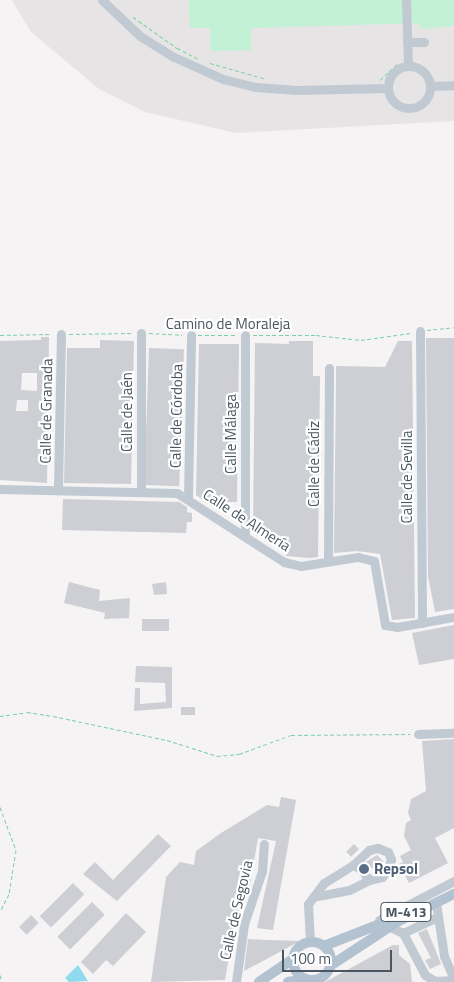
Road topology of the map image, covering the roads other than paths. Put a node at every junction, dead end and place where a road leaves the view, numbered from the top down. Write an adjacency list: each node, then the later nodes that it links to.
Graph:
1 (102, 0): 8 (street)
2 (406, 0): 3 (street)
3 (407, 42): 4 (street); 5 (street)
4 (424, 42)
5 (405, 63): 7 (street); 8 (street)
6 (454, 85): 7 (street)
7 (430, 86): 8 (street)
8 (387, 88)
9 (420, 331): 22 (street, Calle de Sevilla)
10 (141, 333): 17 (street, Calle de Jaén)
11 (61, 334): 16 (street, Calle de Granada)
12 (191, 335): 18 (street, Calle de Córdoba)
13 (245, 335): 19 (street, Calle Málaga)
14 (329, 368): 20 (street, Calle de Cádiz)
15 (0, 489): 16 (street, Calle de Almería)
16 (58, 489): 17 (street, Calle de Almería)
17 (141, 491): 18 (street, Calle de Almería)
18 (188, 497): 19 (street, Calle de Almería)
19 (245, 534): 20 (street, Calle de Almería)
20 (328, 561): 22 (street, Calle de Almería)
21 (454, 617): 22 (street, Calle de Almería)
22 (422, 623)
23 (418, 734): 24 (street)
24 (454, 734)
25 (264, 844): 44 (street, Calle de Segovia)
26 (353, 865): 27 (street); 27 (street); 31 (street)
27 (369, 880): 31 (street)
28 (454, 881): 35 (street)
29 (454, 888): 35 (main road, M-413)
30 (454, 894): 32 (main road, M-413)
31 (314, 897): 37 (street)
32 (436, 903): 33 (street); 34 (main road, M-413)
33 (438, 917): 36 (street); 43 (street)
34 (390, 927): 36 (street); 40 (main road, M-413)
35 (357, 934): 38 (main road, M-413)
36 (403, 934): 43 (street)
37 (310, 942): 38 (main road); 39 (main road)
38 (324, 946): 40 (main road)
39 (293, 959): 41 (main road); 45 (main road)
40 (330, 966): 42 (main road, M-413)
41 (301, 980): 42 (main road, M-413); 46 (main road, M-413)
42 (319, 980)
43 (453, 980)
44 (236, 982)
45 (259, 982)
46 (288, 982)

